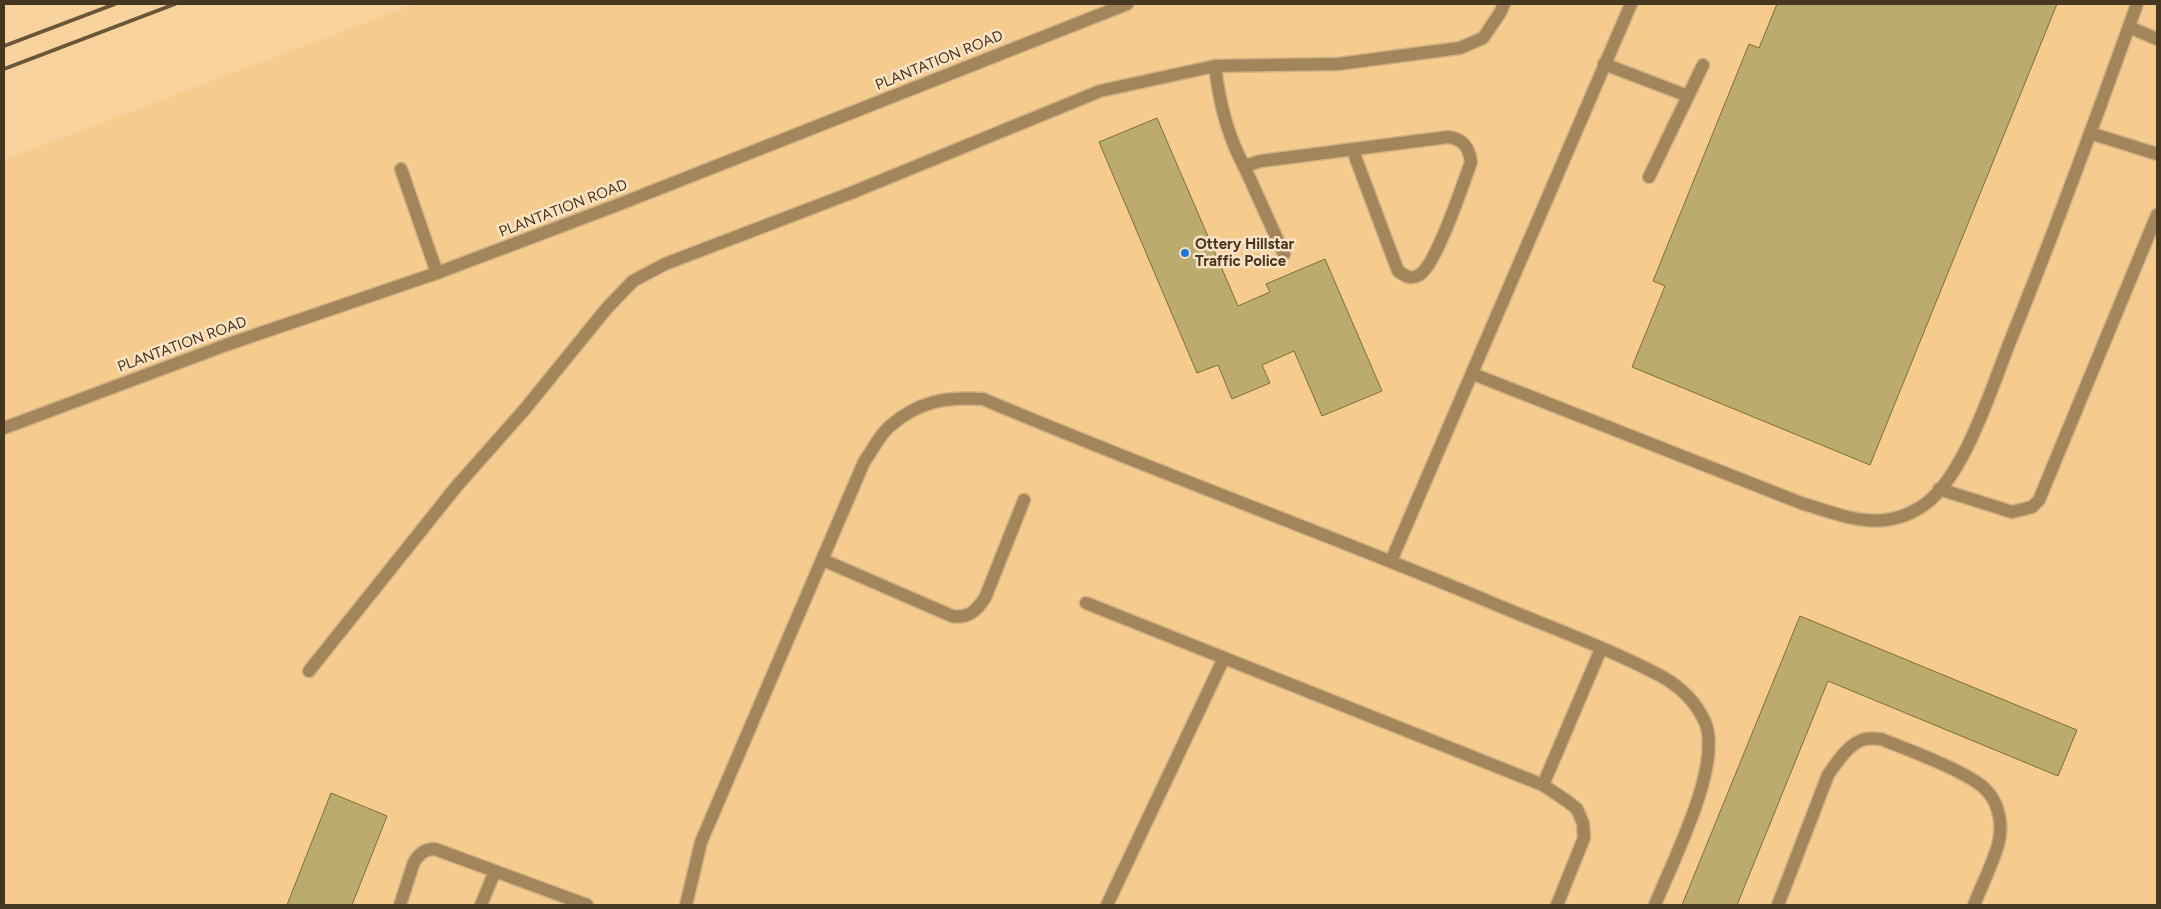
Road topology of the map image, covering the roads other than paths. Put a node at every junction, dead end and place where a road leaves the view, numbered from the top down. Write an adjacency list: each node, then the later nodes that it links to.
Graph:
1 (1127, 4): 19 (street, PLANTATION ROAD)
2 (1504, 4): 9 (street)
3 (1631, 4): 7 (street)
4 (2138, 4): 5 (street)
5 (2129, 27): 6 (street); 11 (street)
6 (2157, 39)
7 (1604, 64): 10 (street); 20 (street)
8 (1703, 65): 10 (street)
9 (1215, 66): 14 (street); 29 (street)
10 (1688, 96): 16 (street)
11 (2090, 133): 13 (street); 22 (street)
12 (1353, 150): 12 (street); 14 (street)
13 (2157, 154)
14 (1244, 166): 18 (street)
15 (401, 169): 19 (street)
16 (1649, 177)
17 (2157, 215): 22 (street)
18 (1284, 254)
19 (437, 273): 21 (street, PLANTATION ROAD)
20 (1473, 374): 22 (street); 25 (street)
21 (4, 428)
22 (1938, 489)
23 (1024, 500): 24 (street)
24 (822, 560): 25 (street); 35 (street)
25 (1391, 561): 27 (street)
26 (1086, 603): 28 (street)
27 (1601, 649): 30 (street); 38 (street)
28 (1224, 658): 30 (street); 36 (street)
29 (309, 672)
30 (1543, 785): 37 (street)
31 (495, 871): 32 (street); 33 (street); 34 (street)
32 (400, 905)
33 (481, 905)
34 (586, 905)
35 (686, 905)
36 (1107, 905)
37 (1558, 905)
38 (1655, 905)
39 (1778, 905): 40 (street)
40 (1974, 905)

